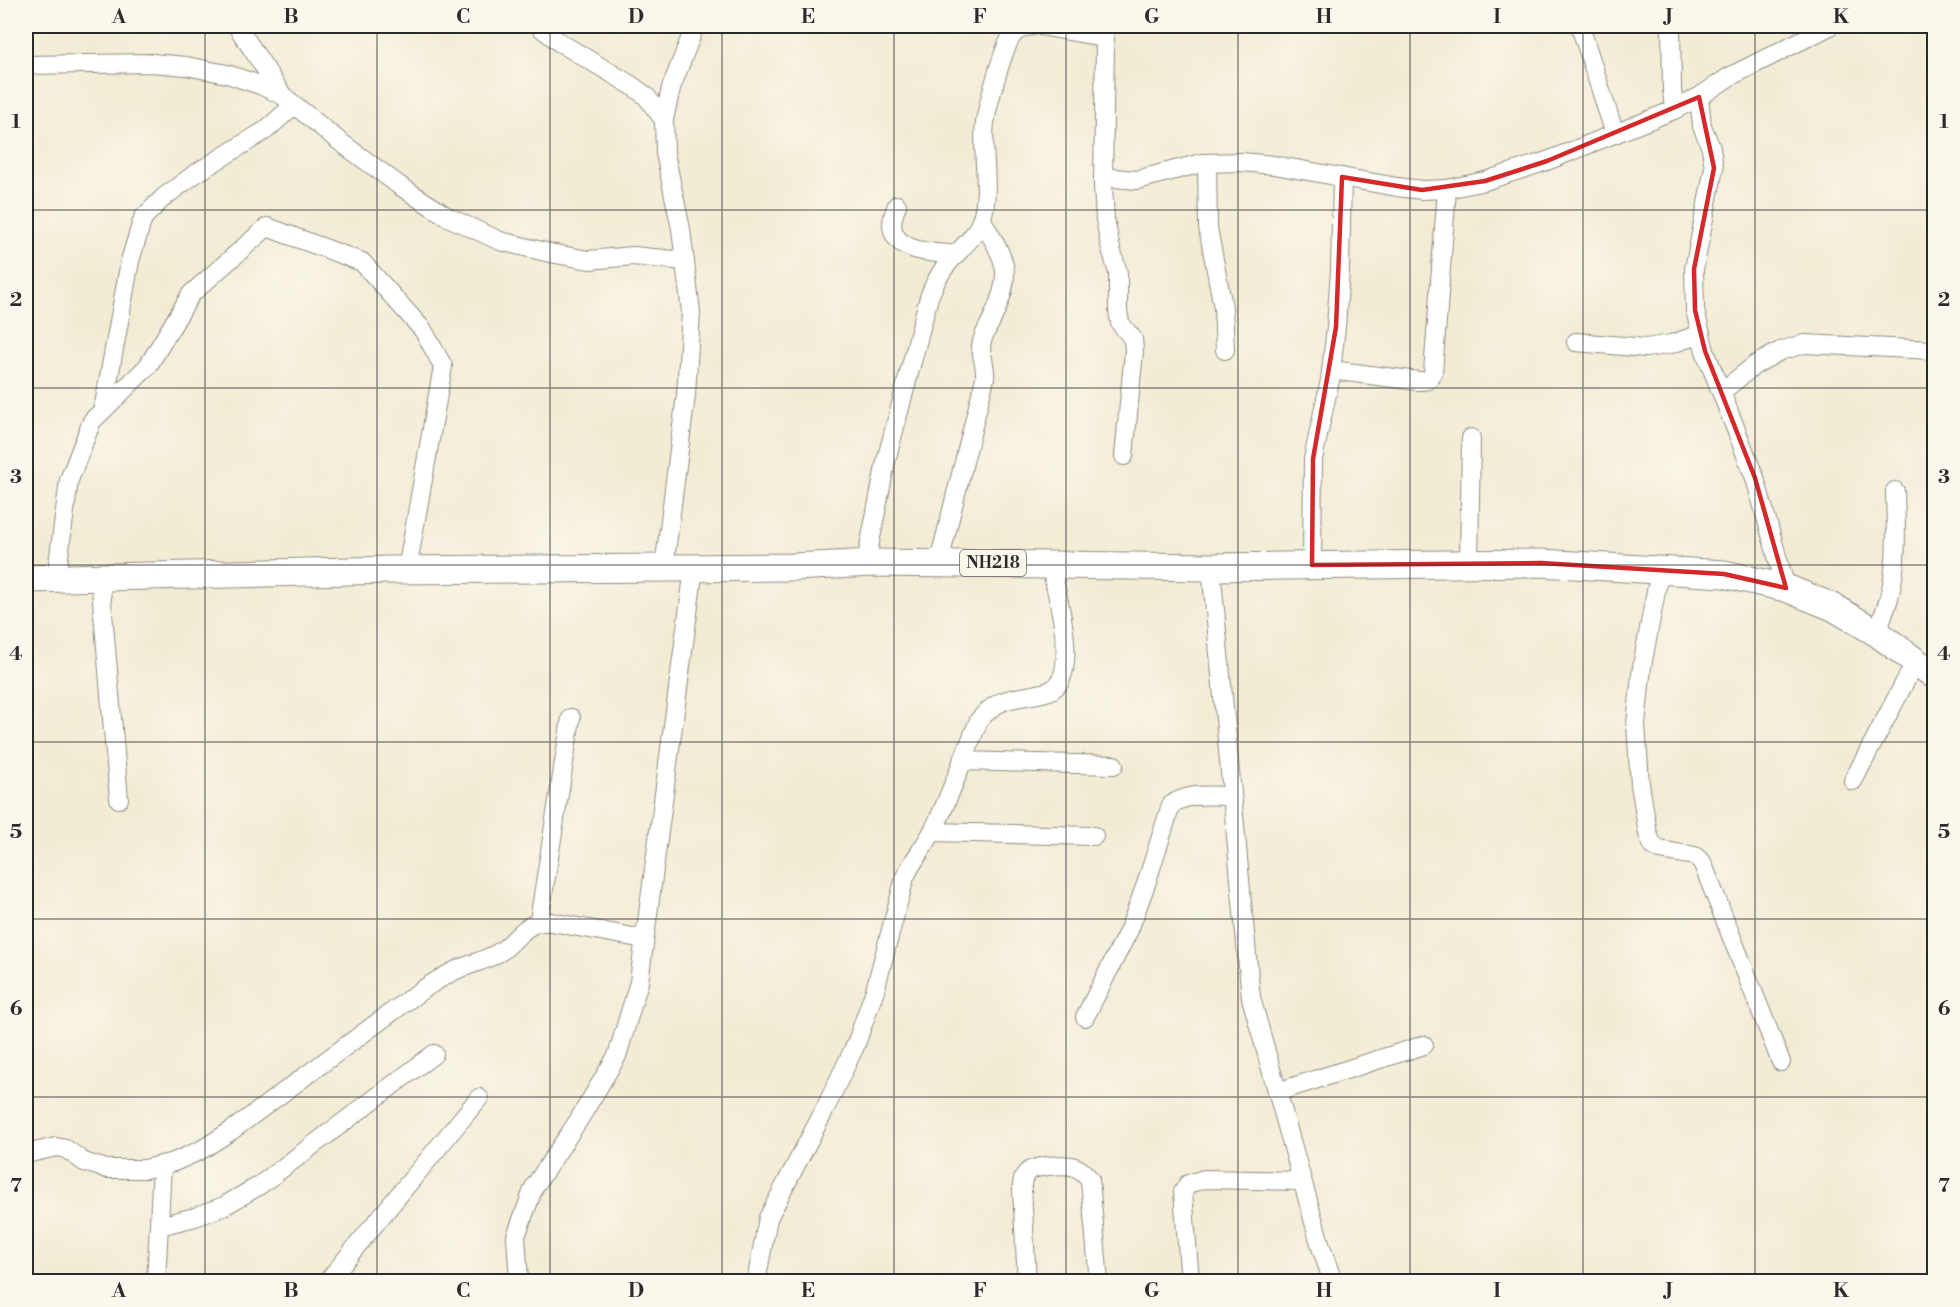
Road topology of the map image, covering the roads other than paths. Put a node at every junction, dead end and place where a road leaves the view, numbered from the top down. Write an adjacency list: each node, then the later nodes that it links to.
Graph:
1 (237, 26): 12 (street)
2 (539, 26): 14 (street)
3 (695, 26): 14 (street)
4 (1032, 26): 21 (street)
5 (1040, 26): 9 (street)
6 (1580, 26): 15 (street)
7 (1671, 26): 13 (street)
8 (1830, 26): 11 (street)
9 (1104, 33): 17 (street)
10 (26, 66): 12 (street)
11 (1699, 97): 13 (street); 24 (street)
12 (288, 100): 23 (street); 30 (street)
13 (1674, 110): 15 (street)
14 (664, 120): 23 (street)
15 (1615, 134): 19 (street)
16 (1208, 163): 17 (street); 18 (street); 26 (street)
17 (1103, 177): 32 (street)
18 (1342, 177): 19 (street); 28 (street)
19 (1447, 189): 28 (street)
20 (897, 205): 22 (street)
21 (982, 220): 22 (street); 34 (street)
22 (956, 255): 35 (street)
23 (685, 261): 40 (street)
24 (1701, 334): 25 (street); 29 (street)
25 (1576, 342)
26 (1224, 350)
27 (1935, 350): 29 (street)
28 (1331, 370): 38 (street)
29 (1721, 392): 47 (street)
30 (103, 410): 42 (street); 46 (street)
31 (1471, 438): 36 (street)
32 (1124, 456)
33 (1895, 491): 48 (street)
34 (939, 562): 35 (highway, NH218); 37 (highway, NH218)
35 (866, 563): 41 (highway, NH218)
36 (1469, 563): 38 (highway, NH218); 43 (highway, NH218)
37 (1050, 564): 39 (highway, NH218); 51 (street)
38 (1312, 565): 39 (highway, NH218)
39 (1211, 567): 54 (street)
40 (664, 568): 41 (highway, NH218); 42 (highway, NH218)
41 (694, 568): 59 (street)
42 (407, 570): 44 (highway, NH218)
43 (1660, 570): 47 (highway, NH218); 63 (street)
44 (100, 578): 46 (highway, NH218); 55 (street)
45 (26, 579): 46 (highway, NH218)
46 (56, 579)
47 (1786, 588): 48 (highway, NH218)
48 (1877, 633): 49 (highway, NH218)
49 (1925, 668): 53 (street)
50 (571, 718): 58 (street)
51 (962, 761): 52 (street); 56 (street)
52 (1114, 765)
53 (1853, 781)
54 (1232, 796): 60 (street); 64 (street)
55 (119, 799)
56 (932, 832): 57 (street); 73 (street)
57 (1094, 836)
58 (539, 921): 59 (street); 67 (street)
59 (644, 939): 72 (street)
60 (1085, 1017)
61 (1424, 1045): 64 (street)
62 (434, 1054): 69 (street)
63 (1781, 1062)
64 (1277, 1092): 68 (street)
65 (479, 1098): 71 (street)
66 (26, 1154): 67 (street)
67 (162, 1165): 69 (street)
68 (1302, 1181): 76 (street); 77 (street)
69 (159, 1226): 70 (street)
70 (156, 1281)
71 (327, 1281)
72 (519, 1281)
73 (756, 1281)
74 (1027, 1281): 75 (street)
75 (1099, 1281)
76 (1190, 1281)
77 (1333, 1281)

